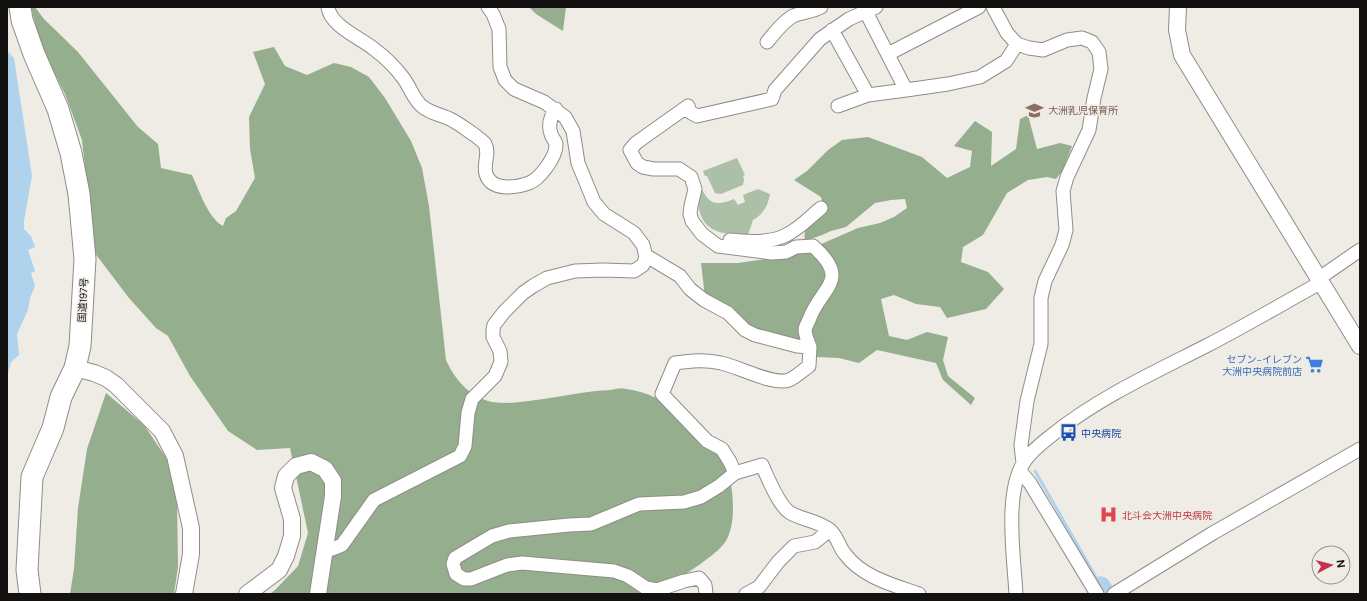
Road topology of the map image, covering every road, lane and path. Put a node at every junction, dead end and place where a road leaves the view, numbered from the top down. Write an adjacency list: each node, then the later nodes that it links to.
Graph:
1 (20, 7): 24 (highway, 国道197号)
2 (328, 7): 16 (street)
3 (488, 7): 16 (street)
4 (820, 7): 10 (street)
5 (978, 7): 12 (street)
6 (993, 7): 11 (street)
7 (1178, 7): 21 (street)
8 (871, 9): 9 (street); 12 (street)
9 (832, 30): 14 (street); 18 (street)
10 (767, 42)
11 (1017, 44): 13 (street); 26 (street)
12 (888, 54): 13 (street)
13 (906, 90): 14 (street)
14 (868, 95): 15 (street)
15 (838, 106)
16 (556, 109): 20 (street)
17 (821, 208): 18 (street)
18 (692, 221): 23 (street)
19 (1360, 250): 21 (street)
20 (646, 257): 23 (street); 29 (street)
21 (1319, 281): 22 (street); 26 (street)
22 (1360, 346)
23 (810, 347): 27 (street)
24 (75, 368): 30 (highway, 国道197号); 31 (street)
25 (1360, 449): 39 (street)
26 (1022, 467): 37 (street); 38 (street)
27 (736, 473): 28 (street); 34 (street)
28 (830, 530): 35 (street); 36 (street)
29 (324, 552): 32 (street); 33 (street)
30 (30, 594)
31 (184, 594)
32 (248, 594)
33 (318, 594)
34 (706, 594)
35 (746, 594)
36 (919, 594)
37 (1016, 594)
38 (1097, 594)
39 (1114, 594)

